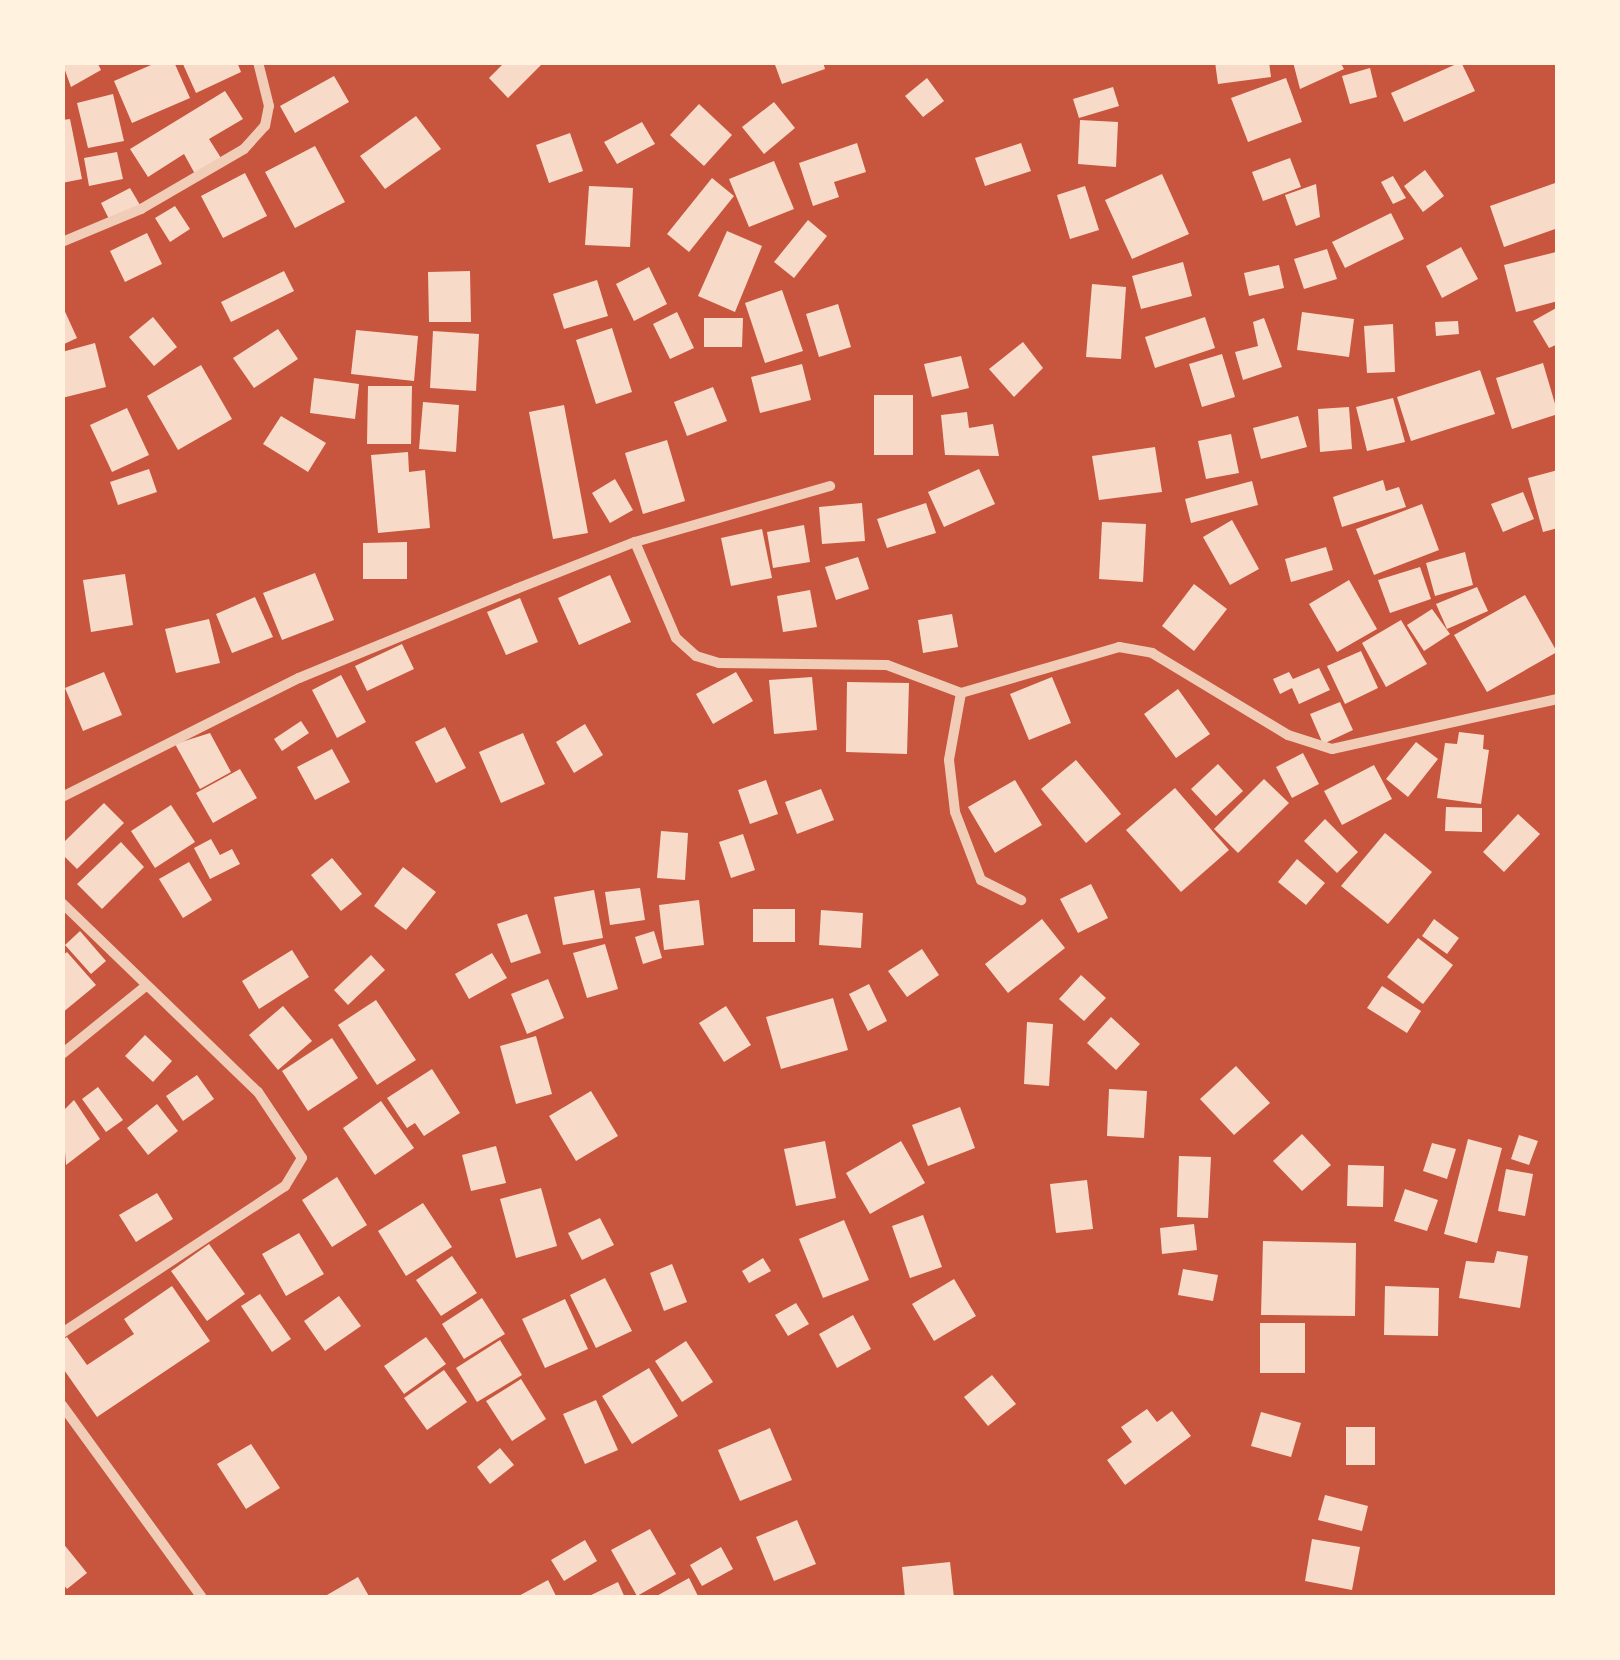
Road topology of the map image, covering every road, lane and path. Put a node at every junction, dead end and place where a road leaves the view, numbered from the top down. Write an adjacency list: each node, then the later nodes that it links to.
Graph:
1 (258, 62): 2 (street)
2 (62, 242)
3 (830, 486): 4 (street)
4 (635, 542): 5 (street); 7 (street)
5 (961, 693): 6 (street); 8 (street)
6 (1558, 699)
7 (62, 797)
8 (1021, 900)
9 (62, 903): 10 (street)
10 (147, 985): 11 (street); 12 (street)
11 (62, 1054)
12 (62, 1334)
13 (62, 1405): 14 (street)
14 (202, 1598)

